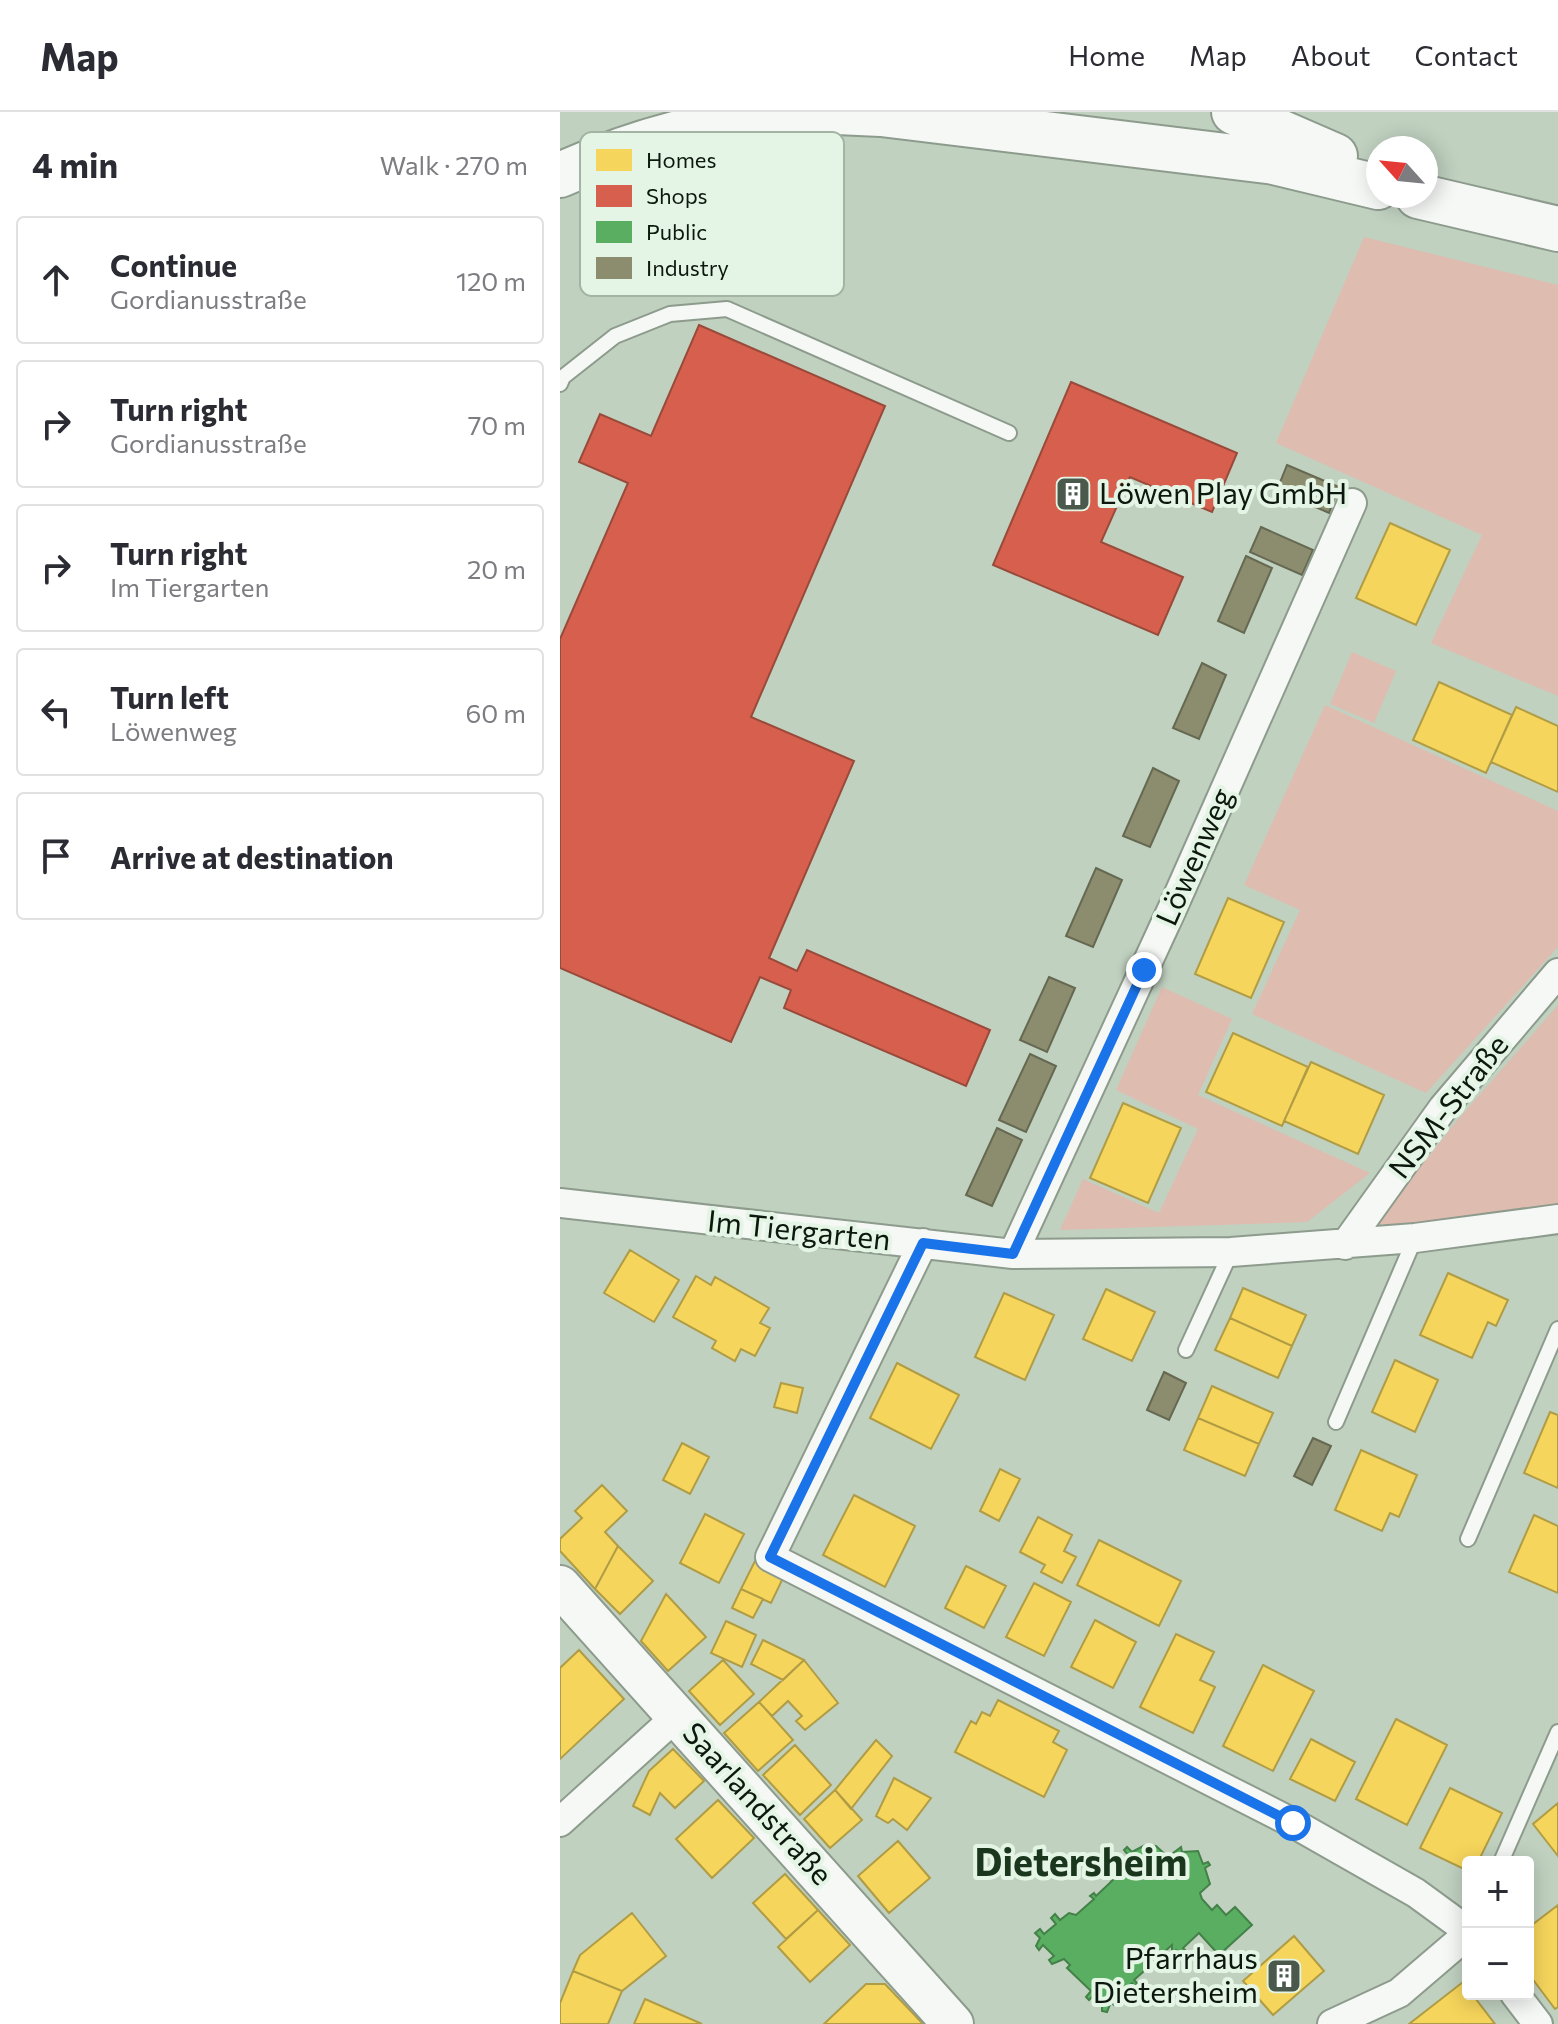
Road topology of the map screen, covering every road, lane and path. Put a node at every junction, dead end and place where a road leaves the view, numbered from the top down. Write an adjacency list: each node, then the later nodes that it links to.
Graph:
1 (834, 112): 4 (highway); 5 (highway)
2 (1060, 112): 5 (highway)
3 (1234, 112): 7 (highway)
4 (678, 132)
5 (1275, 162): 9 (highway)
6 (580, 166): 8 (highway)
7 (1366, 169)
8 (560, 175)
9 (1366, 184)
10 (1438, 199): 11 (highway)
11 (1558, 229)
12 (560, 384): 13 (lane)
13 (1009, 433)
14 (1352, 503): 22 (street, Löwenweg)
15 (1558, 973): 20 (street, NSM-Straße)
16 (560, 1203): 19 (street, Im Tiergarten)
17 (1558, 1219): 18 (street, Im Tiergarten)
18 (1415, 1238): 20 (street, Im Tiergarten); 25 (lane)
19 (923, 1243): 22 (street, Im Tiergarten); 32 (street)
20 (1345, 1245): 21 (street, Im Tiergarten)
21 (1231, 1252): 22 (street, Im Tiergarten); 24 (lane)
22 (1013, 1254)
23 (1558, 1329): 26 (lane)
24 (1186, 1350)
25 (1336, 1422)
26 (1468, 1539)
27 (560, 1586): 28 (main road, Saarlandstraße)
28 (678, 1715): 30 (street); 35 (main road, Saarlandstraße)
29 (1558, 1732): 31 (lane)
30 (560, 1822)
31 (1504, 1856)
32 (1462, 1928)
33 (1462, 1938): 36 (street)
34 (1520, 2000): 37 (street)
35 (953, 2024)
36 (1332, 2024)
37 (1538, 2024)

